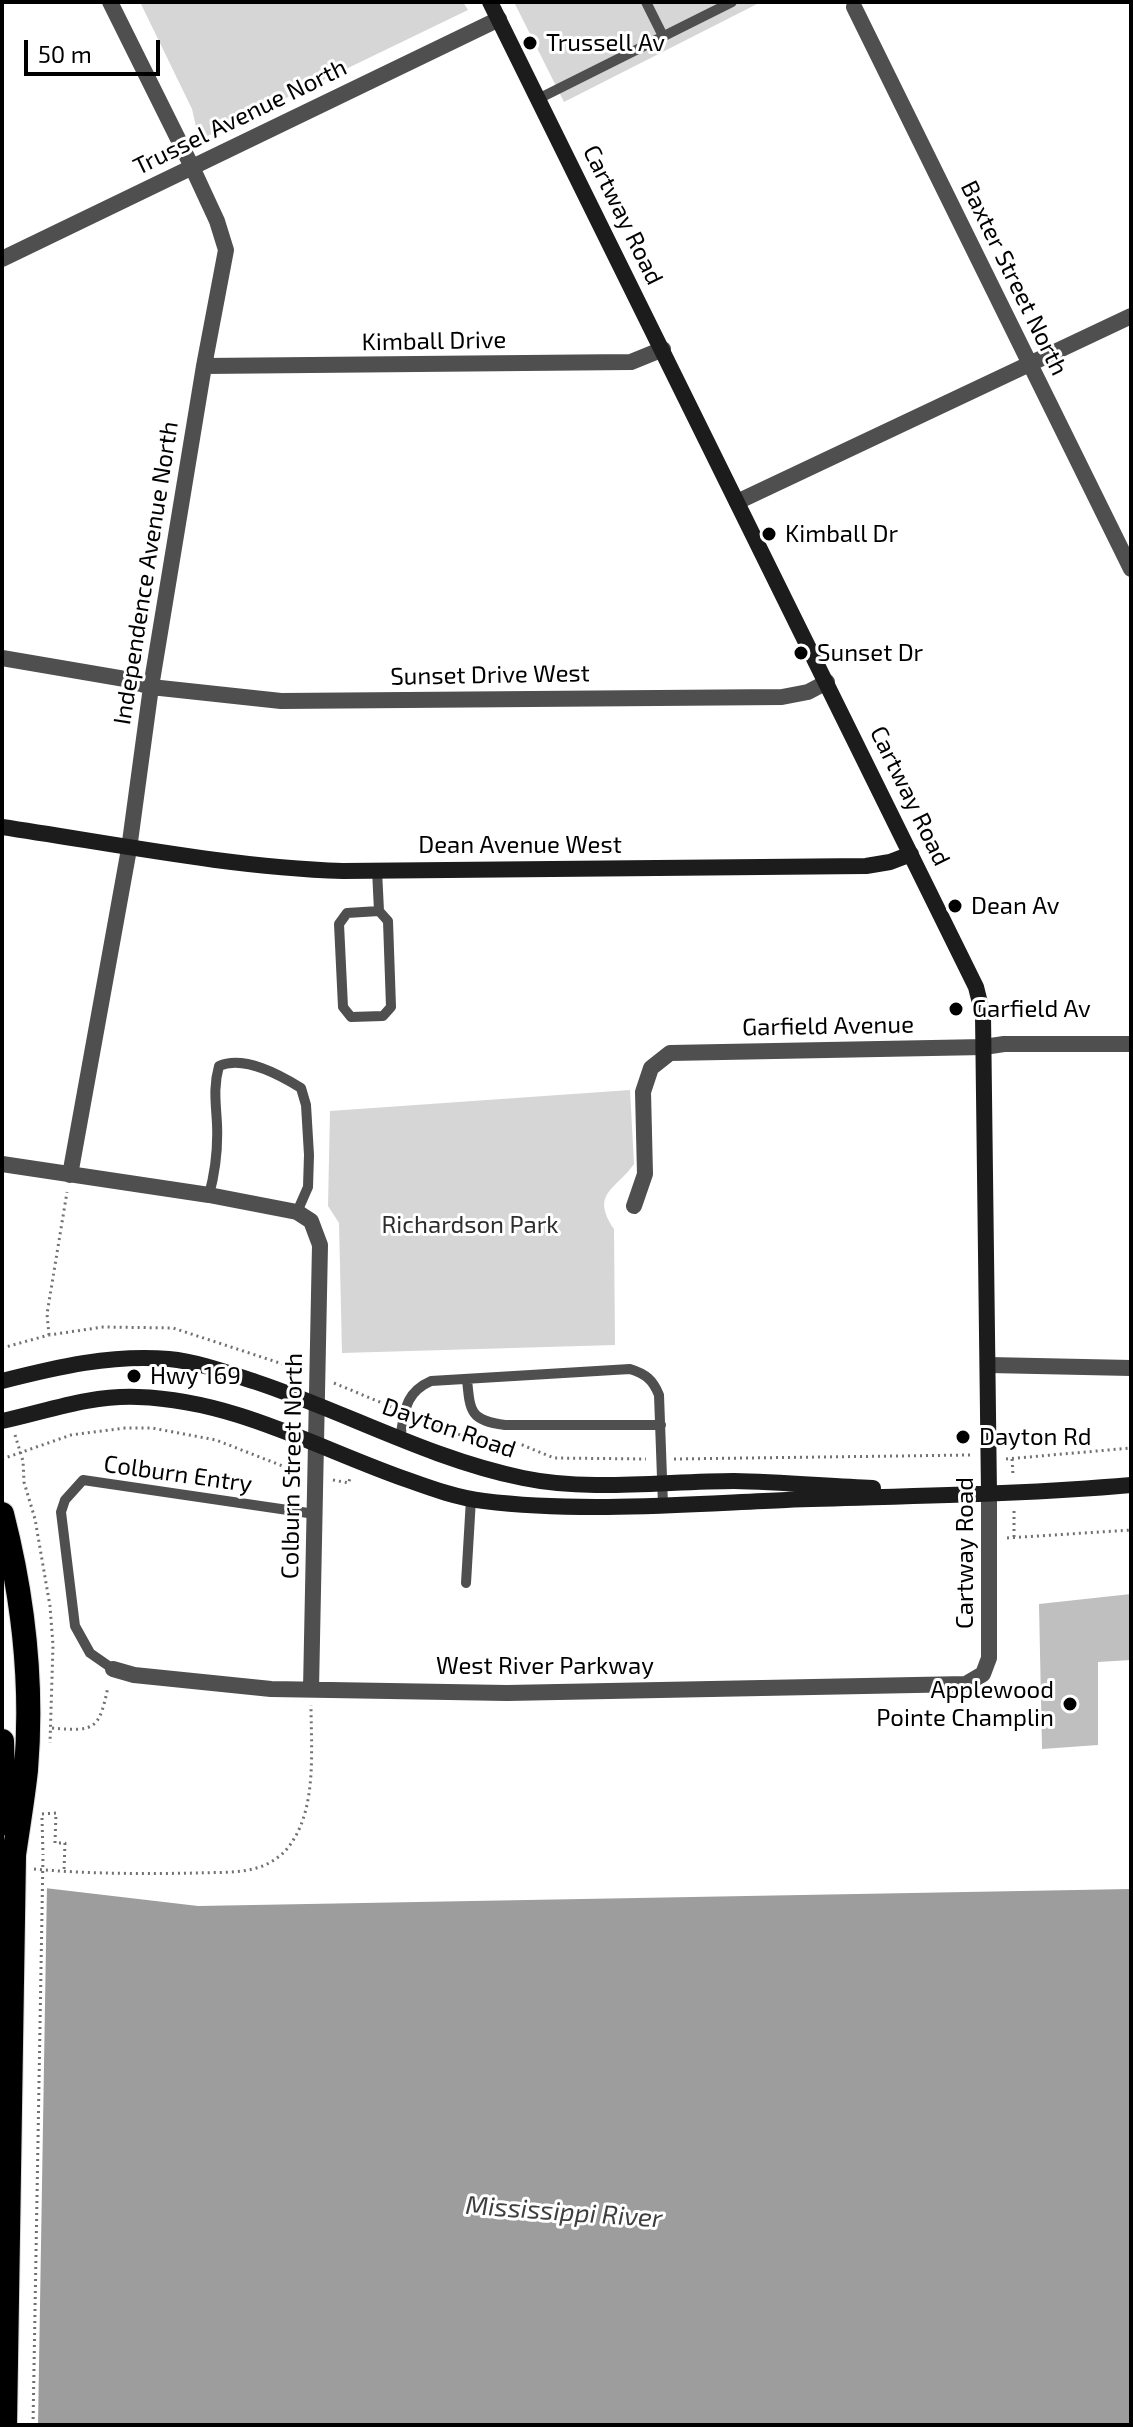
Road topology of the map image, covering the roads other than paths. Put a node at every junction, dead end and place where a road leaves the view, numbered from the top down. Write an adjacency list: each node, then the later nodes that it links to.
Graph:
1 (110, 2): 9 (street, Independence Avenue North)
2 (490, 2): 6 (street, Cartway Road)
3 (646, 2): 7 (lane)
4 (732, 2): 7 (lane)
5 (854, 7): 13 (street, Baxter Street North)
6 (499, 19): 8 (street, Cartway Road); 9 (street, Trussel Avenue North)
7 (663, 36): 8 (lane)
8 (538, 99): 12 (street, Cartway Road)
9 (192, 167): 10 (street, Trussel Avenue North); 14 (street, Independence Avenue North)
10 (2, 259)
11 (1131, 316): 13 (street)
12 (663, 349): 14 (street, Kimball Drive); 15 (street, Cartway Road)
13 (1029, 363): 15 (street); 16 (street, Baxter Street North)
14 (204, 366): 19 (street, Independence Avenue North)
15 (737, 502): 18 (street, Cartway Road)
16 (1131, 569)
17 (2, 658): 19 (street, Sunset Drive West)
18 (827, 682): 19 (street, Sunset Drive West); 22 (street, Cartway Road)
19 (151, 687): 21 (street, Independence Avenue North)
20 (2, 827): 21 (street, Dean Avenue West)
21 (129, 849): 23 (street, Dean Avenue West); 28 (street, Independence Avenue North)
22 (911, 854): 23 (street, Dean Avenue West); 26 (street, Cartway Road)
23 (377, 870): 24 (lane)
24 (379, 911): 24 (lane)
25 (1131, 1044): 26 (street, Garfield Avenue)
26 (984, 1047): 30 (street, Garfield Avenue); 32 (street, Cartway Road)
27 (2, 1164): 28 (street)
28 (70, 1175): 29 (street)
29 (209, 1195): 31 (street); 31 (lane)
30 (634, 1206)
31 (297, 1212): 36 (street, Colburn Street North)
32 (989, 1365): 33 (street); 43 (street, Cartway Road)
33 (1131, 1368)
34 (467, 1379): 38 (lane); 38 (lane); 39 (lane)
35 (2, 1381): 36 (street, Dayton Road)
36 (316, 1403): 39 (street, Dayton Road); 40 (street, Colburn Street North)
37 (2, 1421): 40 (street, Dayton Road)
38 (661, 1425): 41 (lane)
39 (400, 1438): 41 (street, Dayton Road)
40 (317, 1445): 44 (street, Dayton Road); 47 (street, Colburn Street North)
41 (664, 1483): 43 (street, Dayton Road); 45 (lane)
42 (1131, 1485): 43 (street, Dayton Road)
43 (989, 1493): 45 (street, Dayton Road); 50 (street, Cartway Road)
44 (471, 1499): 45 (street, Dayton Road); 48 (lane)
45 (663, 1505)
46 (2, 1514): 53 (highway)
47 (315, 1514): 49 (lane, Colburn Entry); 51 (street, Colburn Street North)
48 (466, 1583)
49 (113, 1669): 51 (street, West River Parkway)
50 (978, 1679): 51 (street, West River Parkway)
51 (311, 1689)
52 (2, 1741): 53 (highway)
53 (21, 1862): 54 (highway, bridge)
54 (5, 2425)

